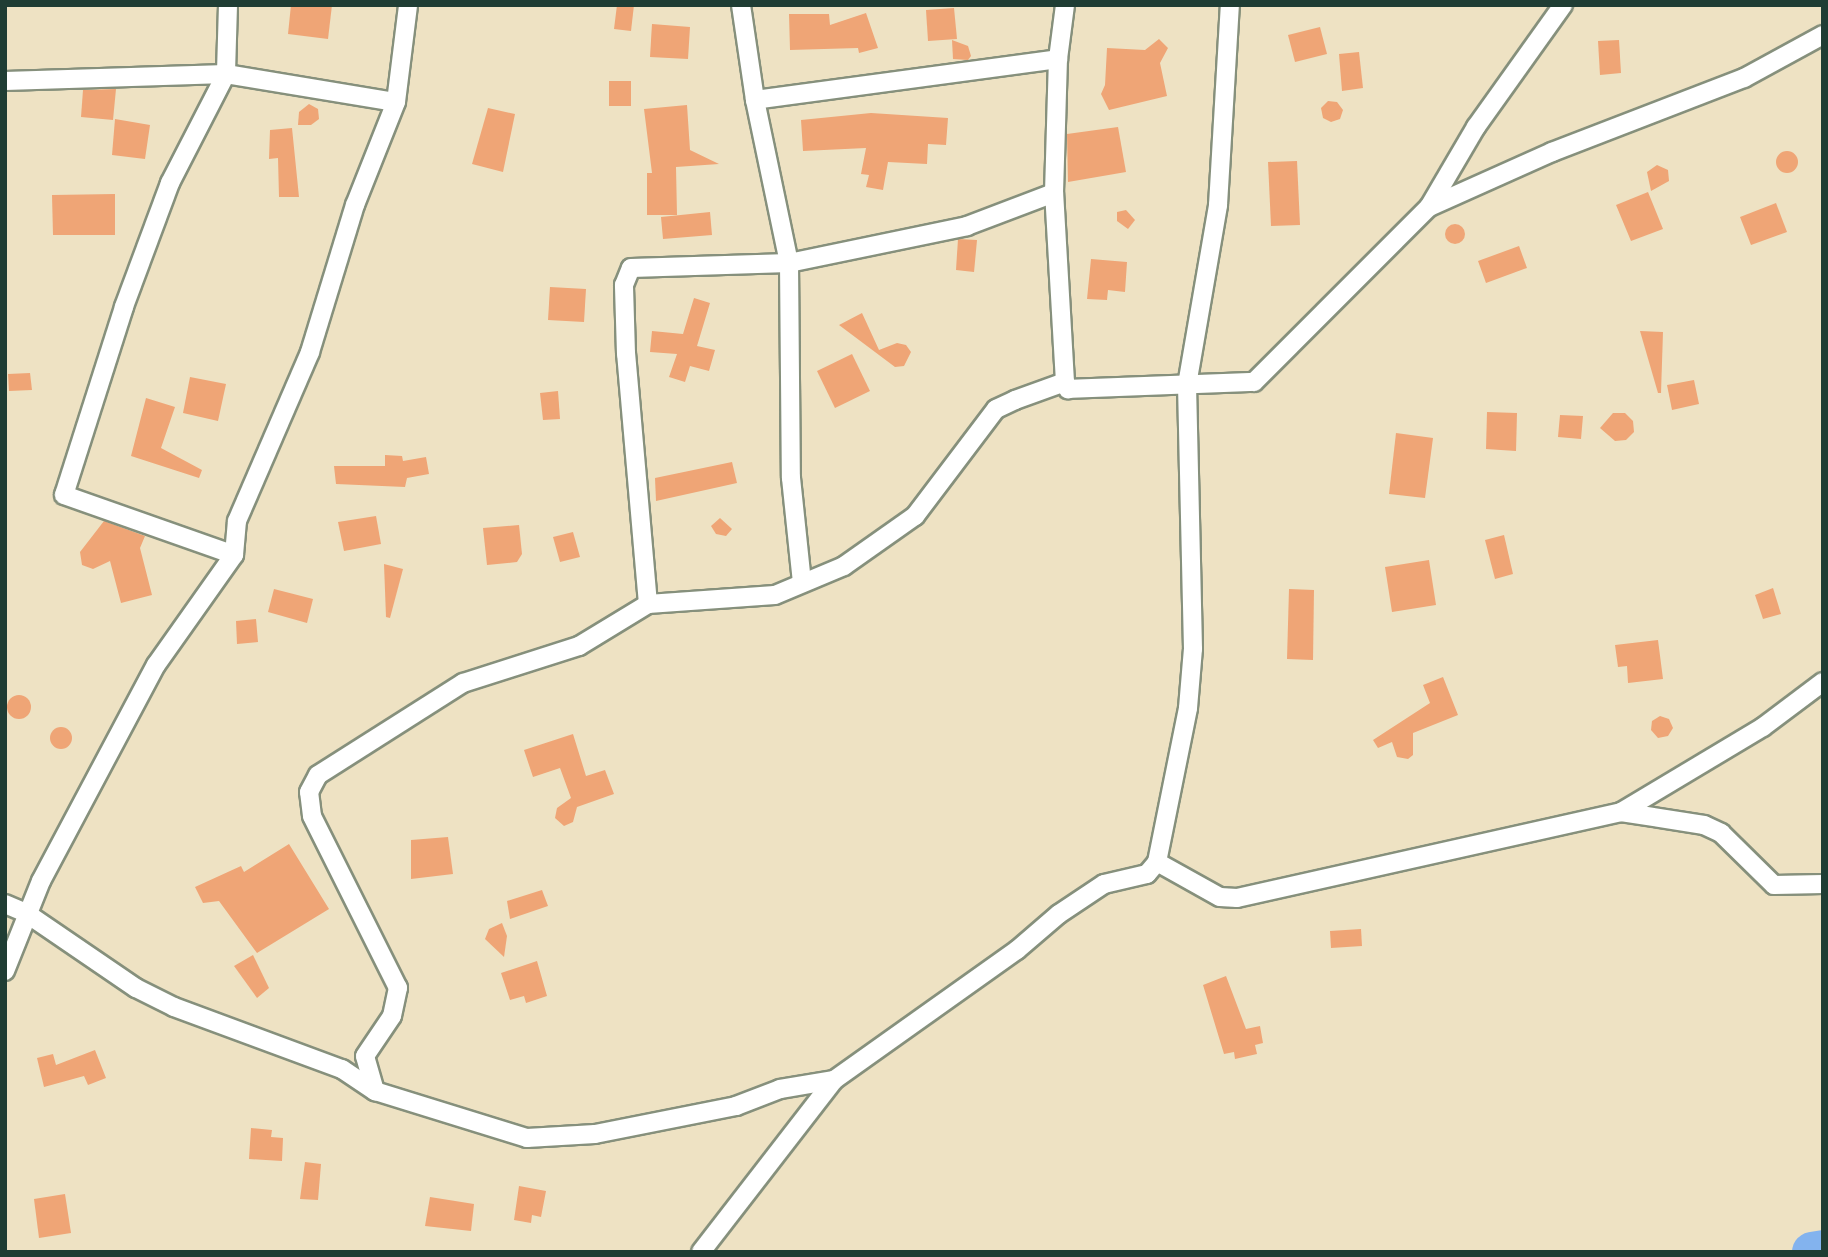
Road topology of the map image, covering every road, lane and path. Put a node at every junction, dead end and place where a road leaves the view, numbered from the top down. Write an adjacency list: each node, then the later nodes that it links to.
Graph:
1 (228, 5): 9 (street)
2 (408, 5): 12 (street)
3 (741, 5): 11 (street)
4 (1065, 5): 8 (street)
5 (1230, 5): 17 (street)
6 (1563, 5): 14 (street)
7 (1823, 35): 14 (street)
8 (1058, 60): 11 (street); 13 (street)
9 (226, 75): 10 (street); 12 (street); 18 (street)
10 (5, 81)
11 (755, 100): 15 (street)
12 (396, 102): 18 (street)
13 (1054, 193): 15 (street); 16 (street)
14 (1429, 207): 17 (street)
15 (789, 263): 19 (street); 20 (street)
16 (1065, 382): 17 (street); 19 (street)
17 (1187, 385): 23 (street)
18 (234, 555): 26 (street)
19 (802, 582): 20 (street)
20 (648, 604): 29 (street)
21 (1823, 682): 22 (street)
22 (1621, 812): 23 (street); 24 (street)
23 (1157, 862): 28 (street)
24 (1823, 884)
25 (5, 904): 26 (street)
26 (26, 913): 27 (street); 29 (street)
27 (5, 971)
28 (834, 1080): 29 (street); 30 (street)
29 (375, 1090)
30 (701, 1252)

